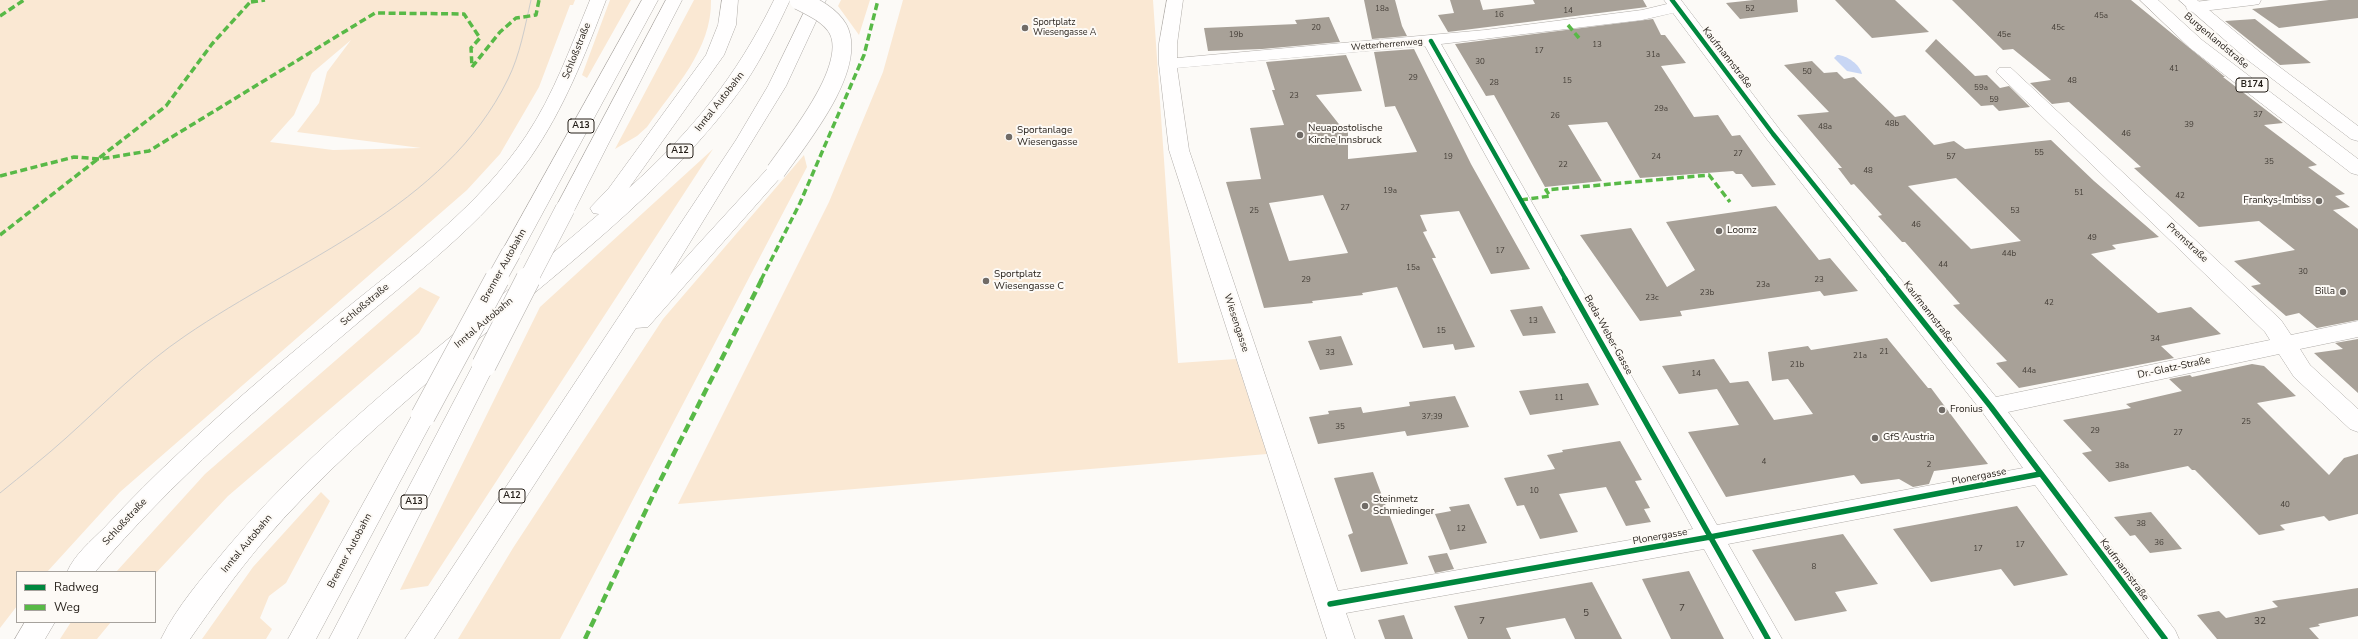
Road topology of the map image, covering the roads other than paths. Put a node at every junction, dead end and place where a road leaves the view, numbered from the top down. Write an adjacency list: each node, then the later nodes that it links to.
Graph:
1 (598, 0): 29 (main road, Schloßstraße)
2 (650, 0): 34 (main road, Brenner Autobahn / A13, bridge)
3 (674, 0): 35 (main road, A13, bridge)
4 (730, 0): 21 (main road)
5 (782, 0): 21 (main road, Inntal Autobahn / A12)
6 (799, 0): 24 (main road, bridge)
7 (818, 0): 24 (main road, A12)
8 (1175, 0): 15 (main road, Wiesengasse)
9 (2148, 0): 20 (main road, B174)
10 (2168, 0): 17 (main road, Burgenlandstraße / B174)
11 (2253, 0): 13 (main road)
12 (1674, 3): 14 (main road, Wetterherrenweg); 25 (main road, Kaufmannstraße)
13 (2191, 4): 17 (main road, B174)
14 (1431, 41): 15 (main road, Wetterherrenweg); 28 (main road, Beda-Weber-Gasse)
15 (1168, 64): 30 (main road, Wiesengasse)
16 (2005, 72): 23 (main road, Premstraße)
17 (2350, 137): 18 (main road, B174); 19 (main road, B174)
18 (2358, 150)
19 (2358, 154)
20 (2358, 169)
21 (543, 273): 33 (main road, Inntal Autobahn / A12)
22 (2358, 329): 23 (main road, Dr.-Glatz-Straße)
23 (2285, 344): 25 (main road, Dr.-Glatz-Straße); 26 (main road, Premstraße)
24 (607, 355): 36 (main road, A12)
25 (1991, 407): 27 (main road, Kaufmannstraße)
26 (2358, 423)
27 (2040, 474): 28 (main road, Plonergasse); 39 (main road, Kaufmannstraße)
28 (1710, 537): 30 (main road, Plonergasse); 38 (main road, Beda-Weber-Gasse)
29 (81, 571)
30 (1330, 604): 37 (main road, Wiesengasse)
31 (40, 623): 32 (main road)
32 (29, 639)
33 (175, 639)
34 (302, 639)
35 (343, 639)
36 (419, 639)
37 (1341, 639)
38 (1768, 639)
39 (2165, 639)

